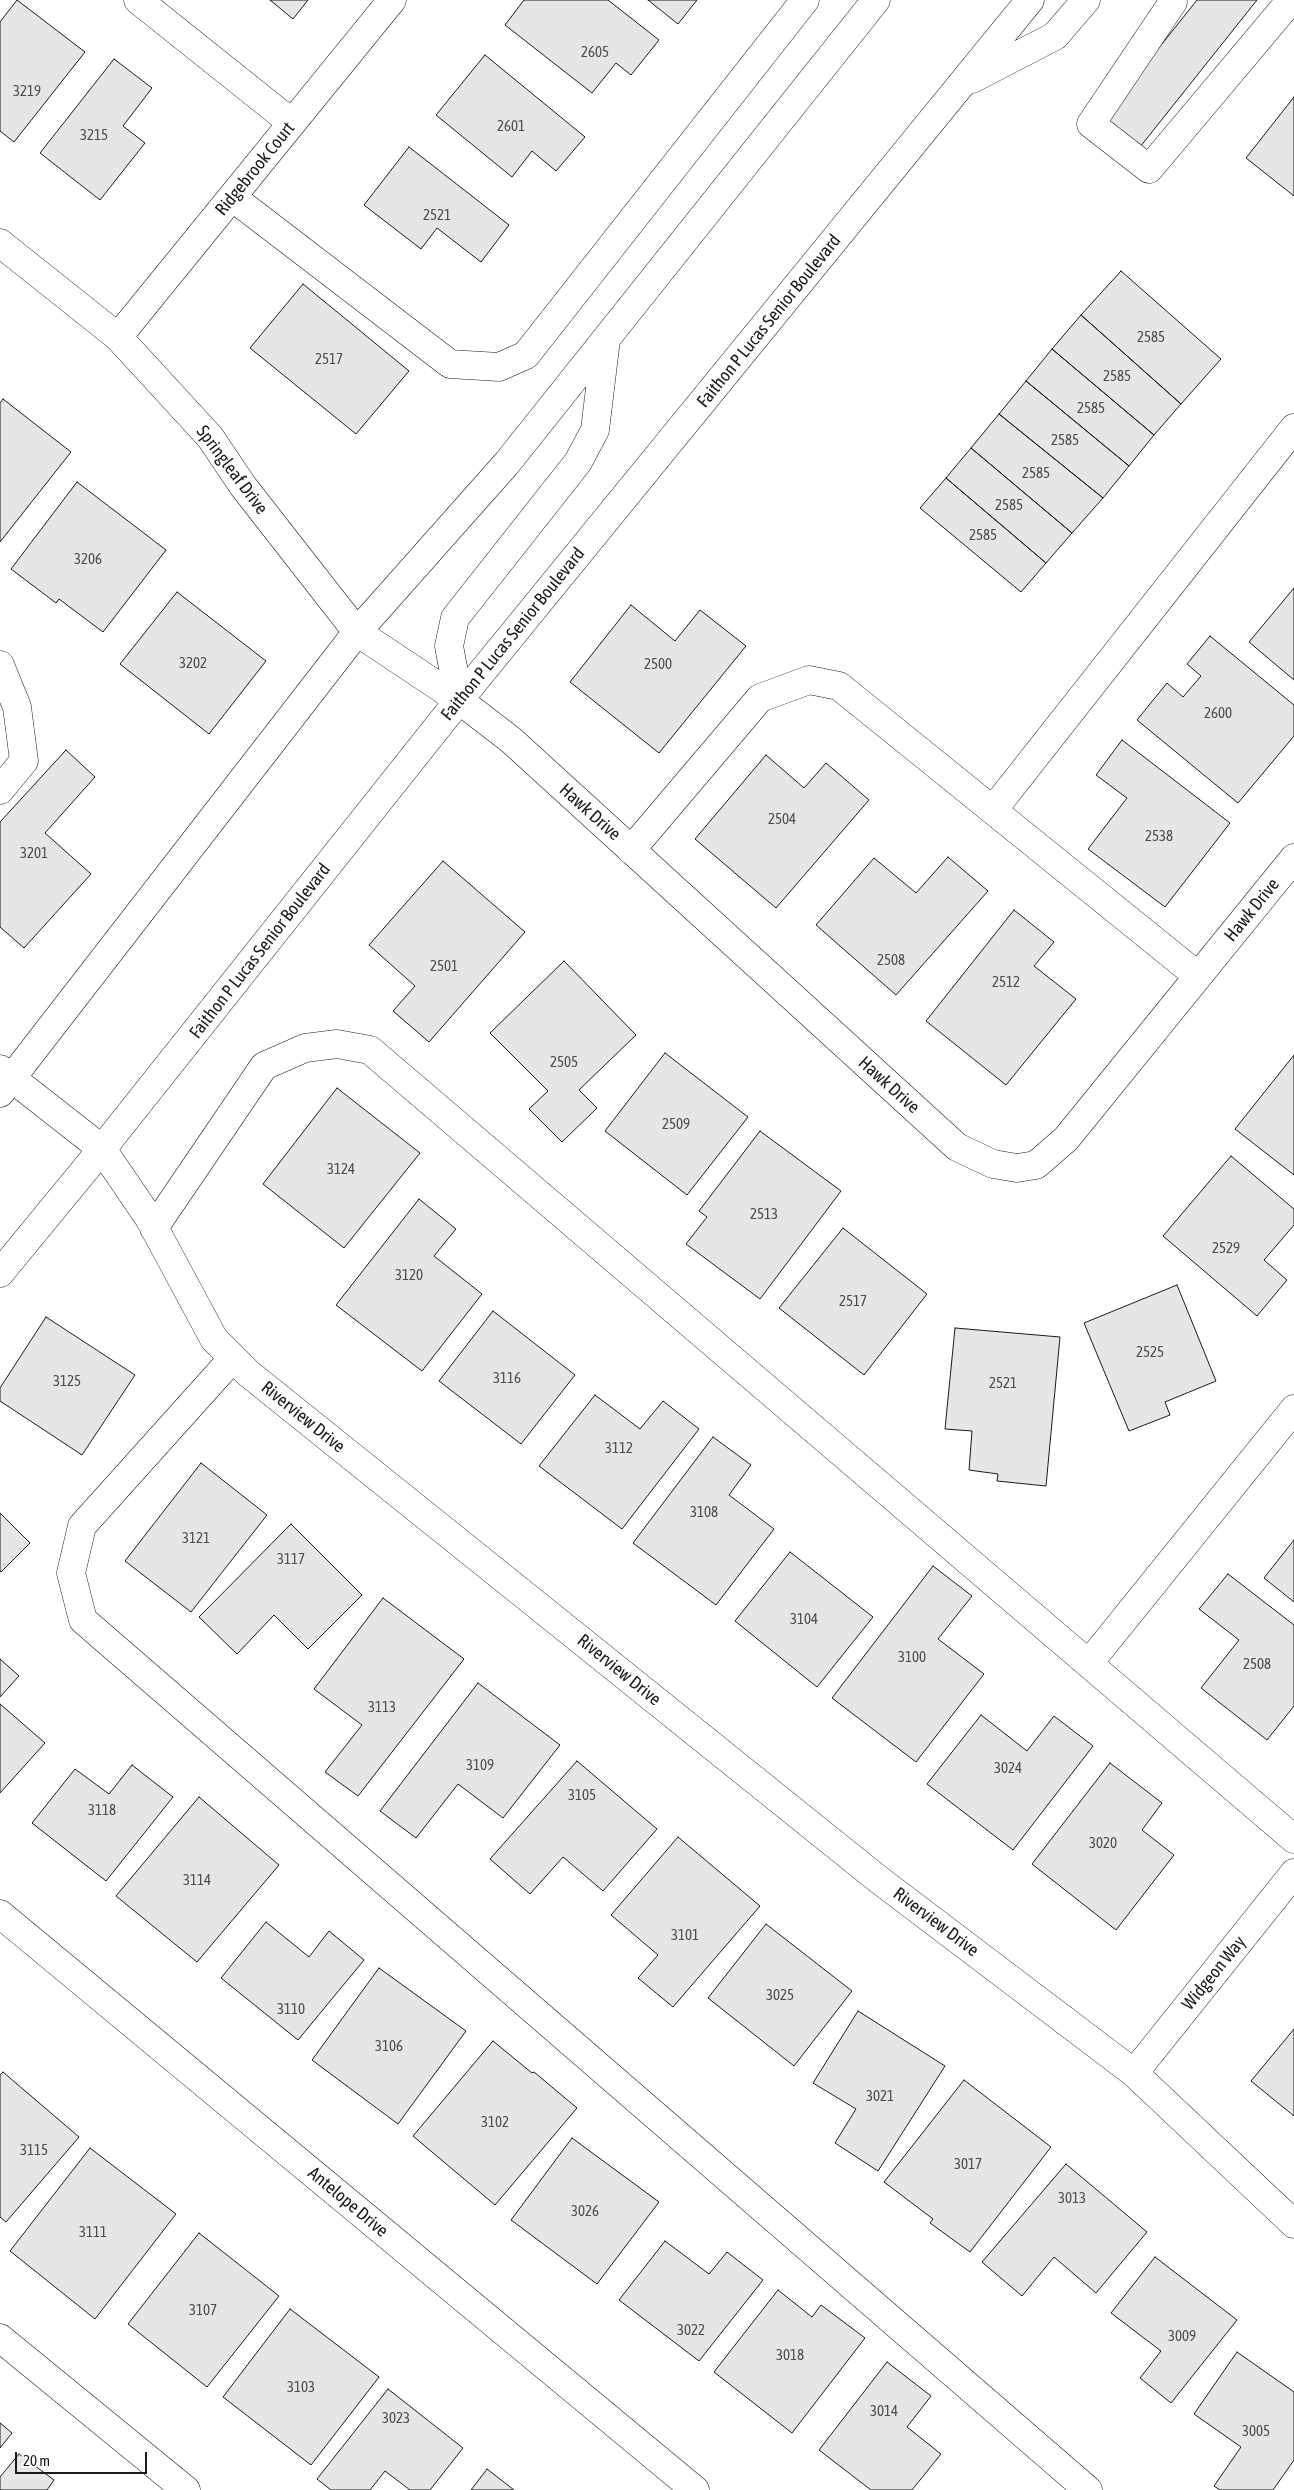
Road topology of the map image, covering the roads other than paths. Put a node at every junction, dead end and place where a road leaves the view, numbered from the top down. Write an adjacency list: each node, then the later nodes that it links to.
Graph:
1 (138, 0): 10 (street)
2 (392, 0): 10 (street, Ridgebrook Court)
3 (805, 0): 11 (street)
4 (876, 0): 14 (street)
5 (1030, 0): 9 (street, Faithon P Lucas Senior Boulevard)
6 (1086, 0): 9 (street)
7 (1291, 0): 8 (street)
8 (1173, 1)
9 (961, 84): 18 (street, Faithon P Lucas Senior Boulevard)
10 (292, 123): 11 (street, Ridgebrook Court)
11 (232, 197): 13 (street, Ridgebrook Court)
12 (0, 243): 13 (street, Springleaf Drive)
13 (118, 337): 16 (street, Springleaf Drive)
14 (606, 339): 16 (street); 18 (street)
15 (1294, 428): 20 (street)
16 (357, 632): 18 (street, Springleaf Drive); 24 (street)
17 (0, 665): 19 (street)
18 (459, 700): 21 (street, Hawk Drive); 25 (street, Faithon P Lucas Senior Boulevard)
19 (0, 790)
20 (993, 810): 21 (street); 23 (street)
21 (631, 850): 23 (street, Hawk Drive)
22 (1294, 858): 23 (street, Hawk Drive)
23 (1198, 976)
24 (4, 1080): 25 (street, Riverview Drive)
25 (102, 1149): 26 (street, Riverview Drive); 27 (street, Faithon P Lucas Senior Boulevard)
26 (154, 1228): 28 (street, Riverview Drive); 30 (street)
27 (0, 1272)
28 (233, 1358): 34 (street, Riverview Drive); 39 (street)
29 (1294, 1409): 30 (street)
30 (1089, 1663): 31 (street)
31 (1294, 1838)
32 (1294, 1873): 34 (street, Widgeon Way)
33 (0, 1914): 38 (street, Antelope Drive)
34 (1134, 2073): 35 (street, Riverview Drive)
35 (1294, 2224)
36 (0, 2338): 37 (street)
37 (186, 2490)
38 (695, 2490)
39 (1088, 2490)

